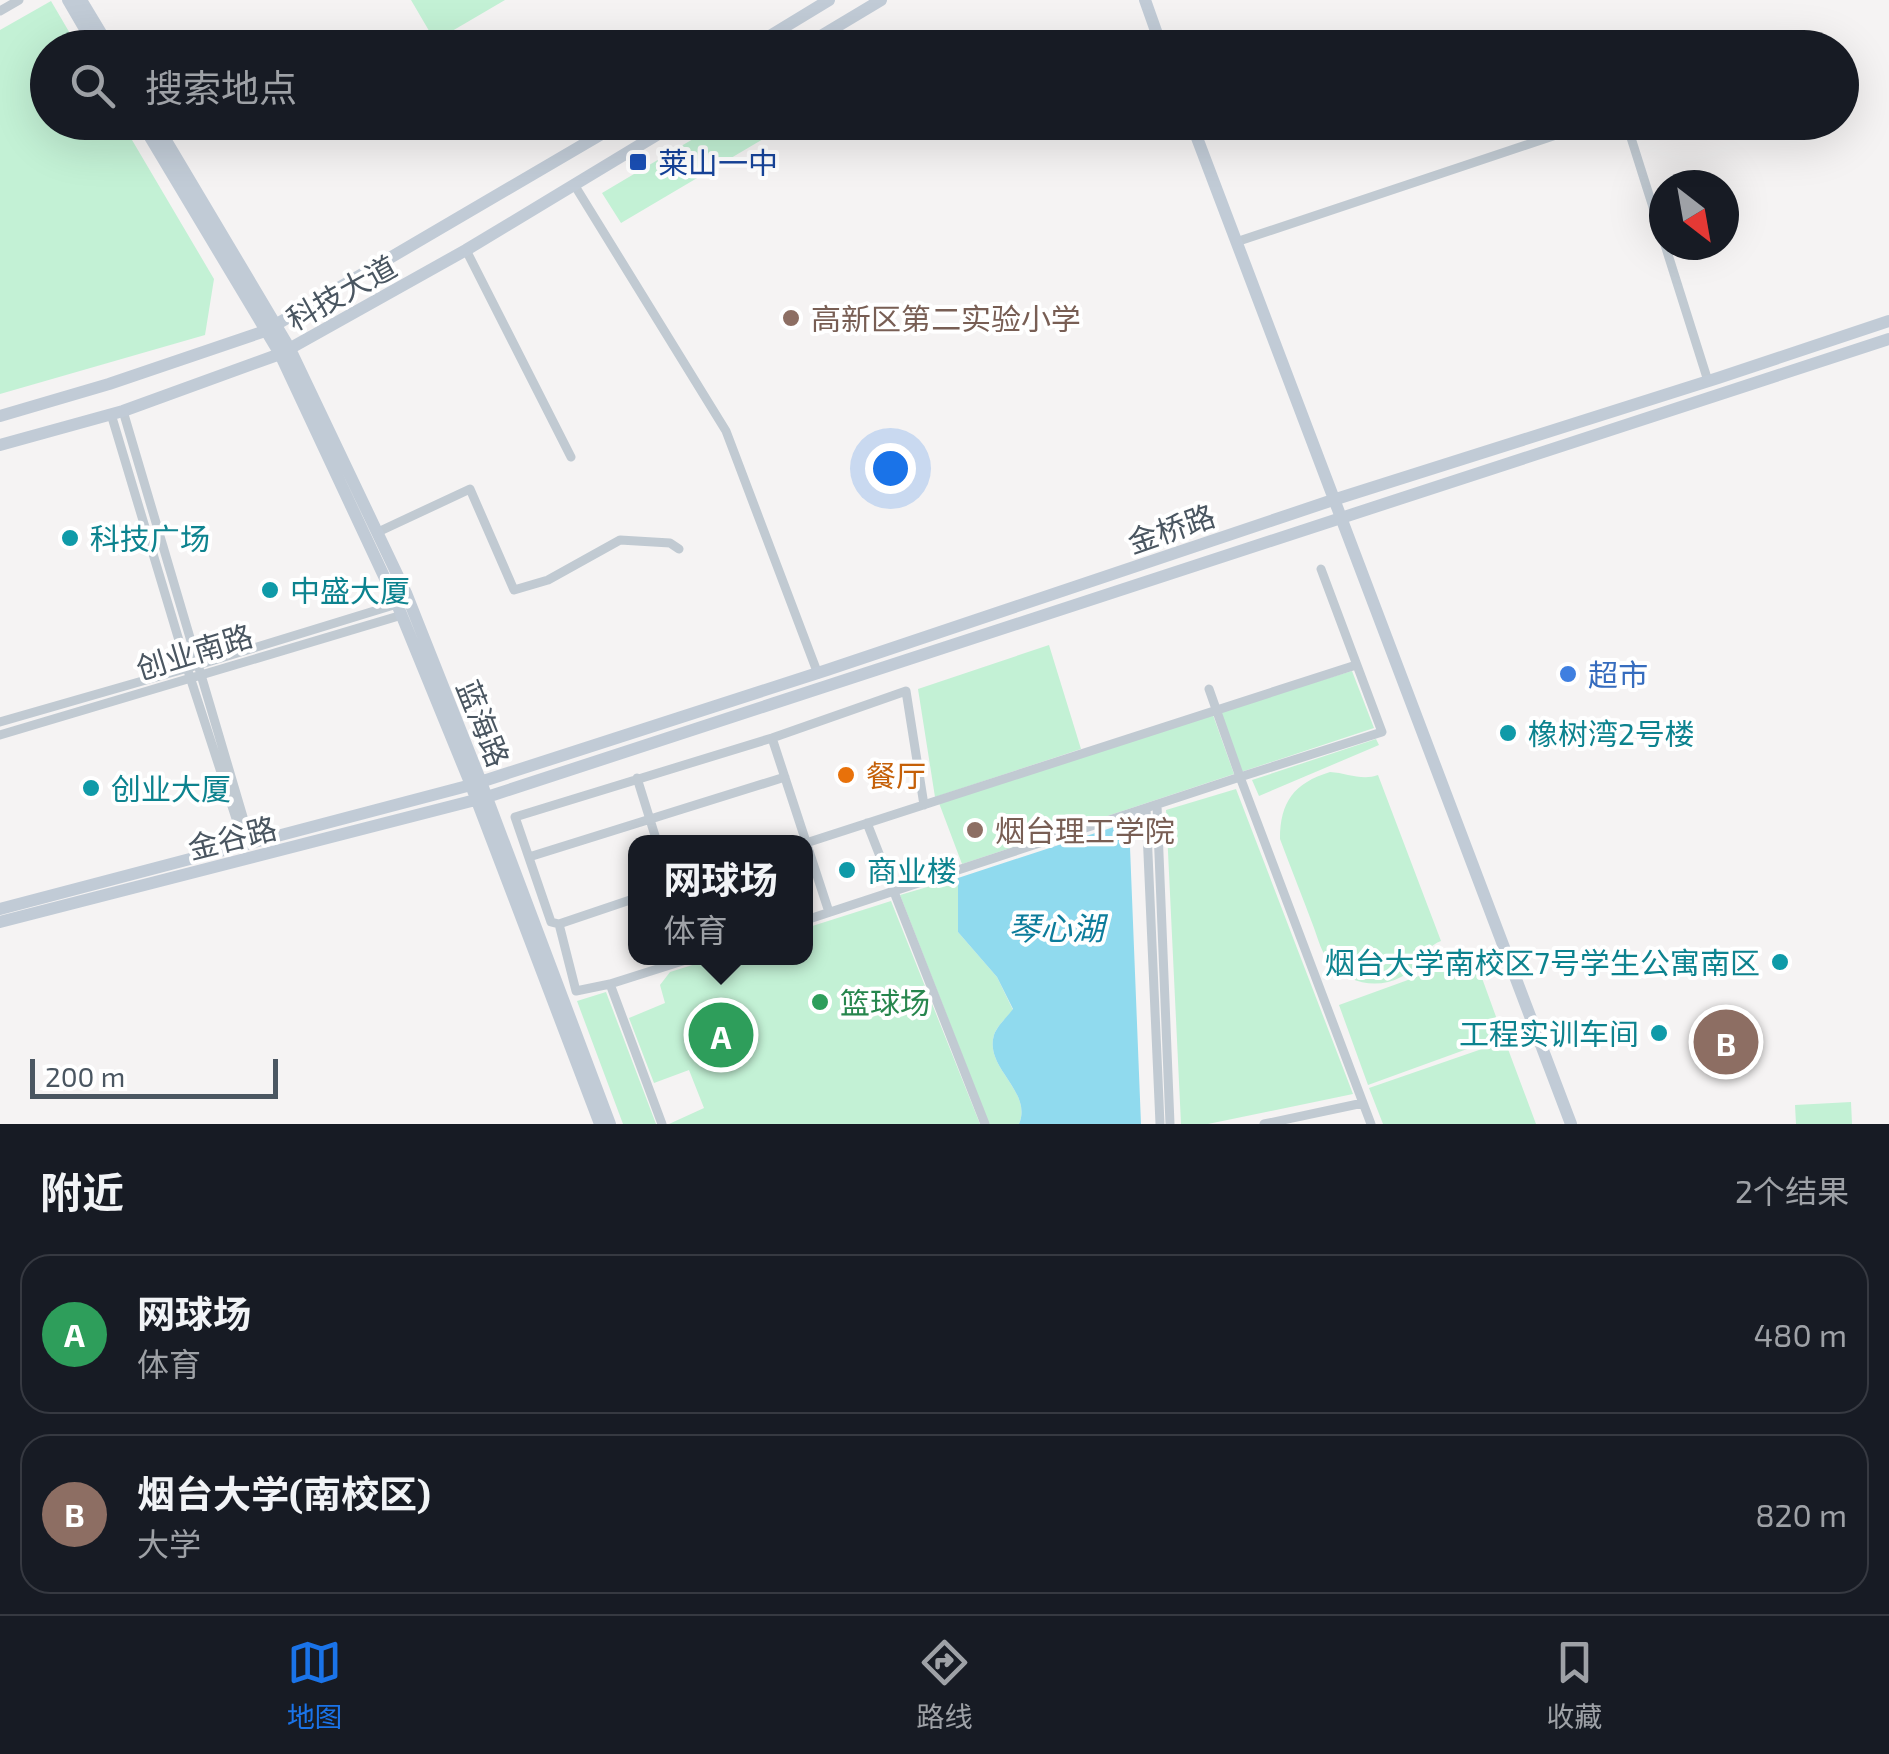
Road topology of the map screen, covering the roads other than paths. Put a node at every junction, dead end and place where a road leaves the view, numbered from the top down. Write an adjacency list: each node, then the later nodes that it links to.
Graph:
1 (19, 0): 7 (street)
2 (68, 0): 8 (street)
3 (82, 0): 9 (street)
4 (829, 0): 10 (street)
5 (881, 0): 11 (street)
6 (1144, 0): 12 (street)
7 (0, 11)
8 (86, 30)
9 (100, 30)
10 (780, 30)
11 (830, 30)
12 (1155, 30)
13 (152, 140): 26 (street)
14 (165, 140): 26 (street)
15 (591, 140): 26 (street, 科技大道)
16 (649, 140): 20 (street, 科技大道)
17 (1198, 140): 22 (street)
18 (1542, 140): 22 (street)
19 (1632, 140): 21 (street)
20 (575, 186): 23 (street, 科技大道); 42 (street)
21 (1649, 196)
22 (1236, 242): 34 (street)
23 (466, 250): 28 (street, 科技大道); 33 (street)
24 (1669, 260): 29 (street)
25 (1889, 321): 29 (street, 金桥路)
26 (271, 328): 28 (street); 31 (street, 科技大道)
27 (1889, 339): 35 (street, 金桥路)
28 (285, 351): 30 (street, 科技大道); 36 (street, 蓝海路); 39 (street, 蓝海路)
29 (1708, 381): 34 (street, 金桥路)
30 (117, 412): 32 (street, 科技大道); 41 (street)
31 (0, 416)
32 (0, 445)
33 (571, 457)
34 (1333, 500): 35 (street); 42 (street, 金桥路)
35 (1340, 518): 42 (street, 金桥路); 79 (street)
36 (378, 532): 37 (street); 50 (street, 蓝海路)
37 (679, 549)
38 (1321, 570): 40 (street)
39 (399, 610): 41 (street, 创业南路); 50 (street, 蓝海路)
40 (1356, 665): 48 (street); 52 (street)
41 (194, 671): 44 (street, 创业南路); 45 (street, 创业南路); 58 (street)
42 (820, 680): 50 (street, 金桥路); 51 (street, 金桥路)
43 (1209, 689): 48 (street)
44 (0, 722)
45 (0, 734)
46 (772, 738): 47 (street); 49 (street); 52 (street)
47 (784, 777): 56 (street); 59 (street)
48 (1240, 777): 53 (street); 70 (street)
49 (637, 778): 55 (street); 59 (street)
50 (476, 784): 51 (street, 蓝海路); 58 (street, 金谷路)
51 (481, 798): 66 (street, 金谷路); 71 (street, 蓝海路); 72 (street, 蓝海路)
52 (924, 805): 54 (street)
53 (1151, 807): 61 (street); 75 (street); 76 (street)
54 (868, 823): 57 (street); 61 (street)
55 (655, 835)
56 (803, 835)
57 (813, 841)
58 (248, 845): 63 (street, 金谷路)
59 (529, 857): 67 (street)
60 (813, 863): 64 (street)
61 (894, 891): 64 (street); 74 (street)
62 (628, 901): 67 (street)
63 (0, 909)
64 (830, 912): 65 (street)
65 (813, 918)
66 (0, 922)
67 (558, 924): 69 (street)
68 (670, 965): 69 (street)
69 (610, 984): 73 (street)
70 (1363, 1103): 77 (street); 78 (street)
71 (600, 1124)
72 (610, 1124)
73 (662, 1124)
74 (985, 1124)
75 (1160, 1124)
76 (1170, 1124)
77 (1264, 1124)
78 (1371, 1124)
79 (1571, 1124)

